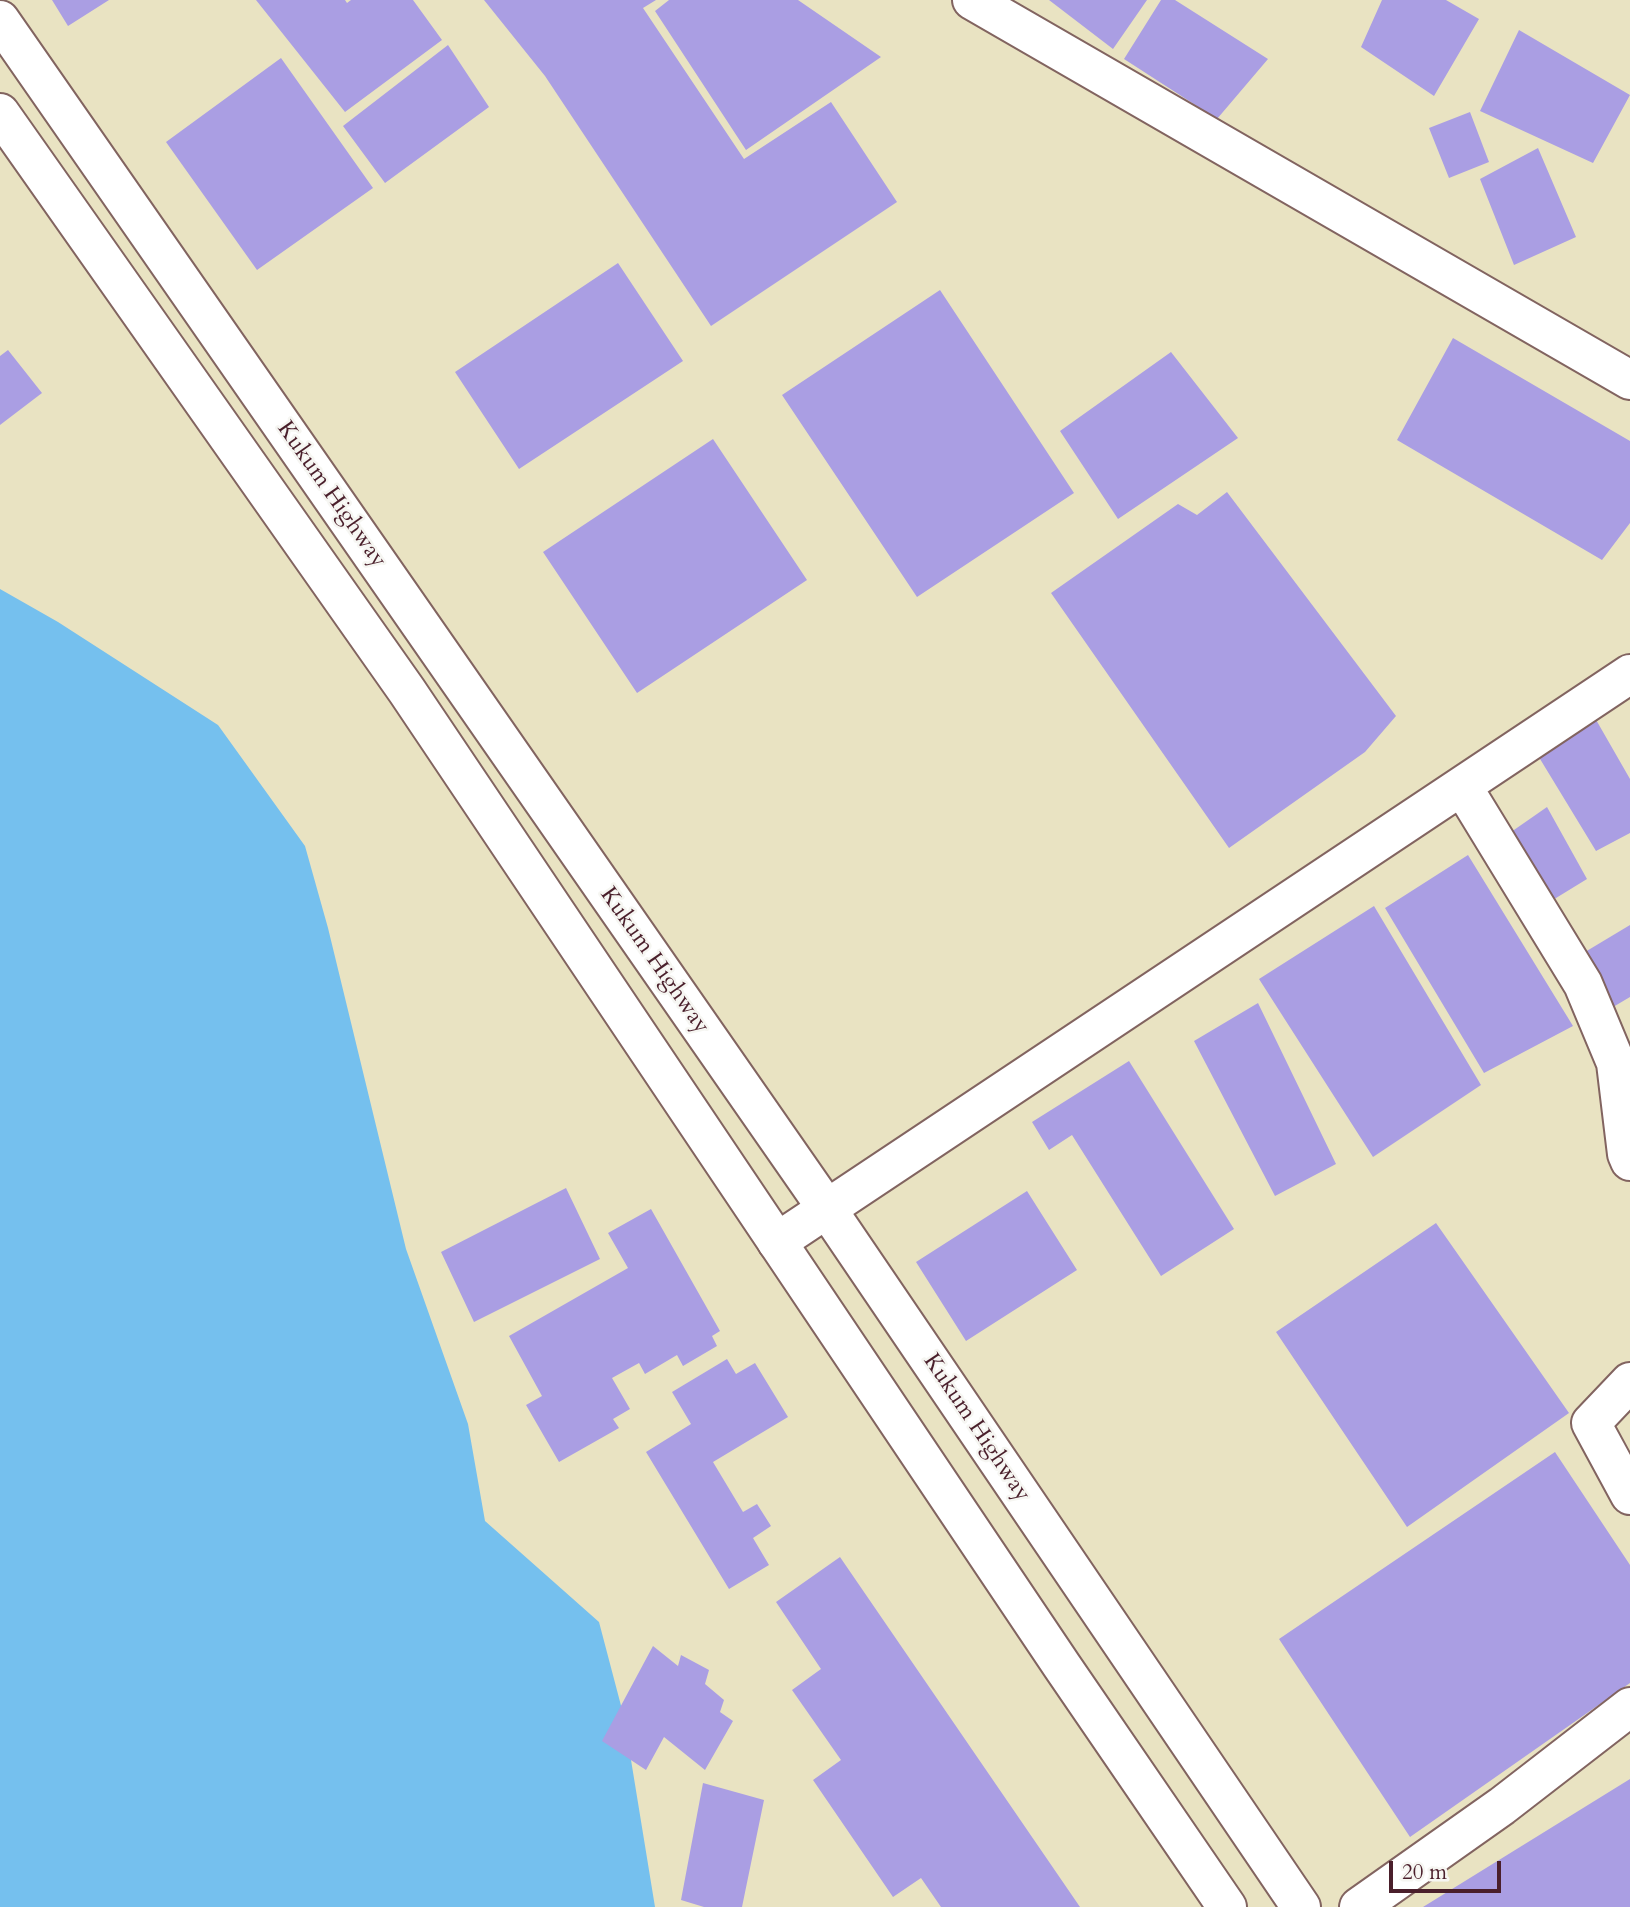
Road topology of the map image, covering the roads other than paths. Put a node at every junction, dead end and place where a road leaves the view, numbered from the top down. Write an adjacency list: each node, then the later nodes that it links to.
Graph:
1 (972, 0): 4 (main road)
2 (0, 20): 8 (main road, Kukum Highway)
3 (0, 113): 9 (main road)
4 (1630, 380)
5 (1630, 674): 6 (main road)
6 (1462, 786): 7 (main road); 8 (main road)
7 (1630, 1161)
8 (827, 1209): 9 (main road); 14 (main road, Kukum Highway)
9 (777, 1242): 13 (main road)
10 (1630, 1382): 11 (main road)
11 (1630, 1495)
12 (1630, 1707): 15 (main road)
13 (1227, 1907)
14 (1301, 1907)
15 (1359, 1907)

